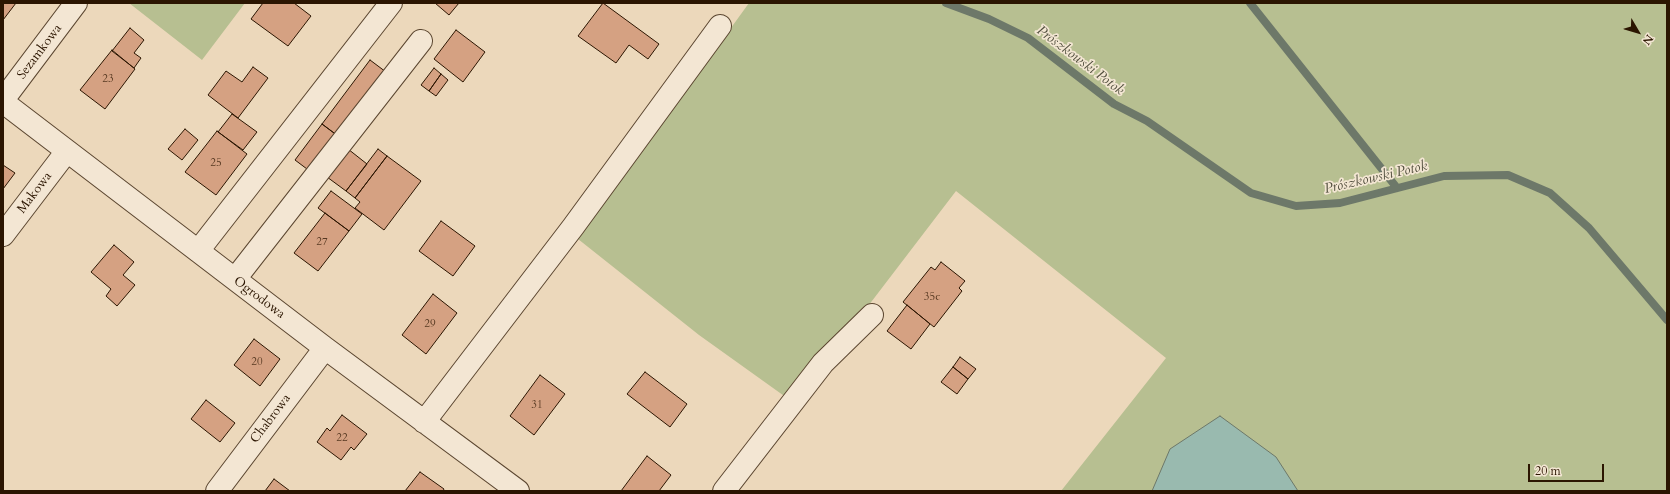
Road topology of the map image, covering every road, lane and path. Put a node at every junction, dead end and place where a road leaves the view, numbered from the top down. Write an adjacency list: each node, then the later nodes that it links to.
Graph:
1 (76, 3): 5 (street, Sezamkowa)
2 (392, 3): 8 (street)
3 (720, 26): 12 (street)
4 (421, 41): 9 (street)
5 (3, 101): 6 (street, Ogrodowa)
6 (67, 151): 7 (street, Makowa); 8 (street, Ogrodowa)
7 (3, 235)
8 (198, 251): 9 (street, Ogrodowa)
9 (234, 279): 11 (street, Ogrodowa)
10 (872, 315): 15 (street)
11 (325, 348): 12 (street, Ogrodowa); 13 (street, Chabrowa)
12 (424, 422): 14 (street, Ogrodowa)
13 (218, 491)
14 (518, 491)
15 (724, 491)

